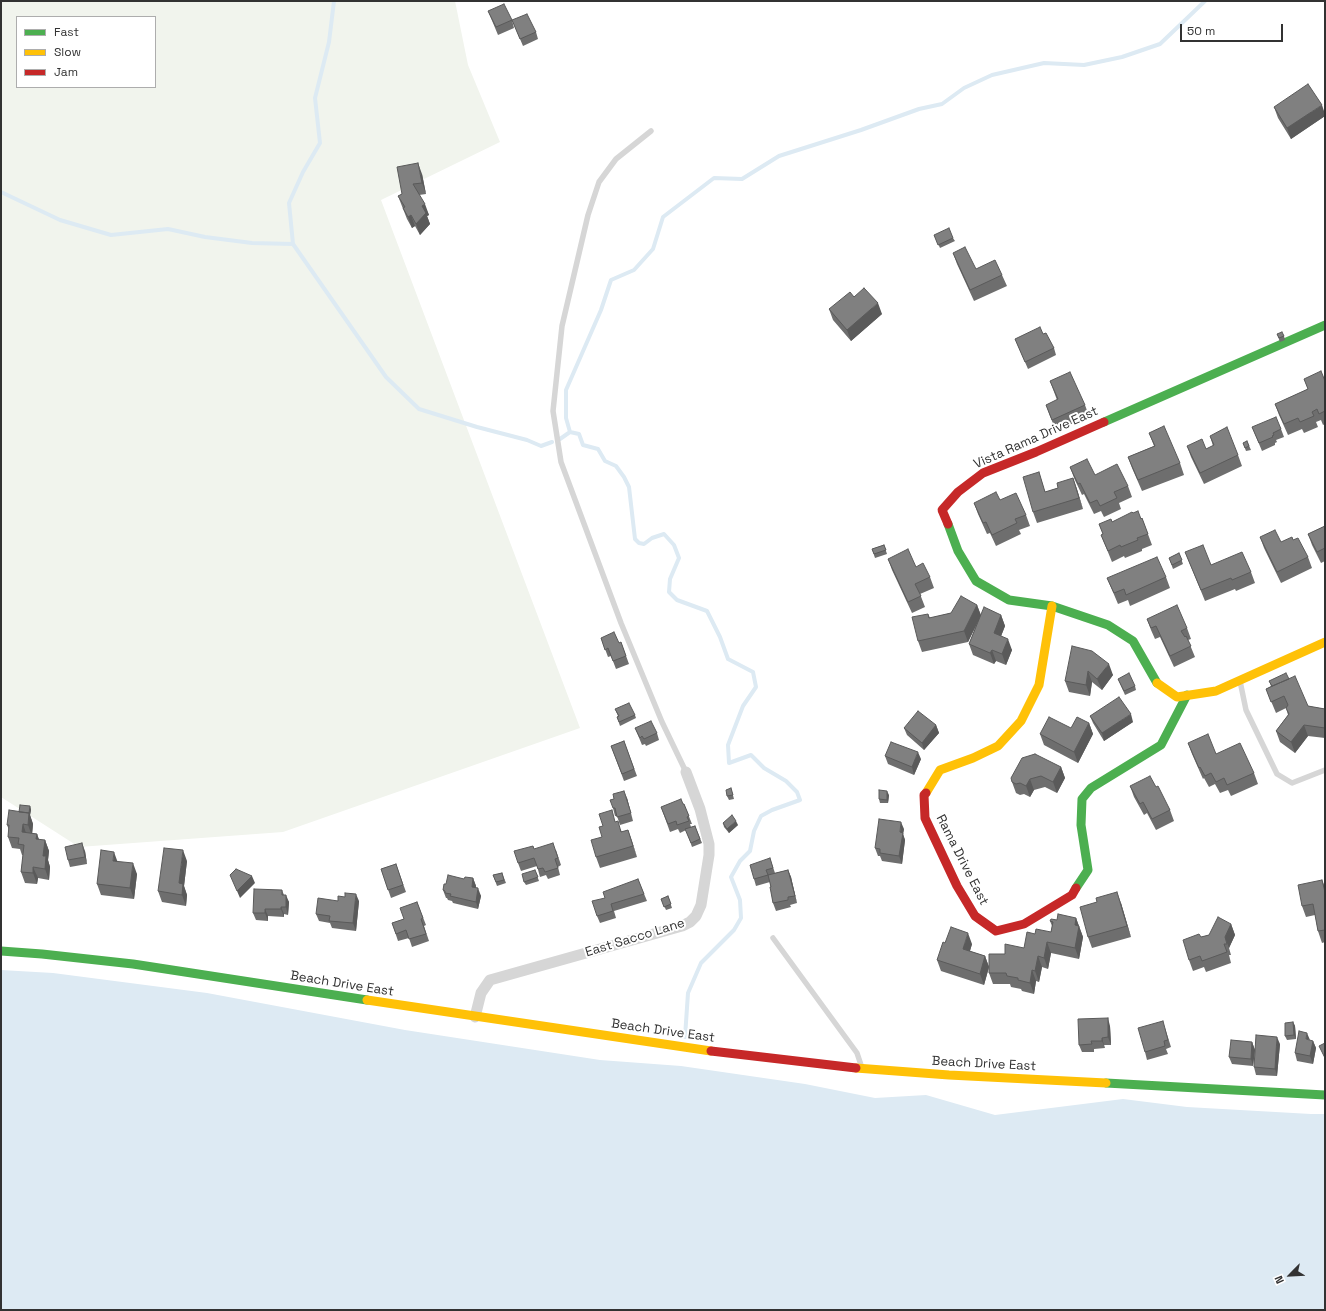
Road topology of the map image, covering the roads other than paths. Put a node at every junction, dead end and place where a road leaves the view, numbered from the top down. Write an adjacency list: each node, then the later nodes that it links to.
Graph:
1 (651, 131): 8 (lane)
2 (1325, 325): 3 (street, Vista Rama Drive East)
3 (1052, 606): 6 (street, Vista Rama Drive East); 6 (street, Rama Drive East)
4 (1325, 642): 5 (street, Vista Rama Drive East)
5 (1240, 680): 6 (street, Vista Rama Drive East); 7 (lane)
6 (1188, 695)
7 (1325, 770)
8 (686, 772): 11 (street, East Sacco Lane)
9 (773, 938): 12 (lane)
10 (1, 951): 11 (street, Beach Drive East)
11 (475, 1017): 12 (street, Beach Drive East)
12 (862, 1069): 13 (street, Beach Drive East)
13 (1325, 1095)

